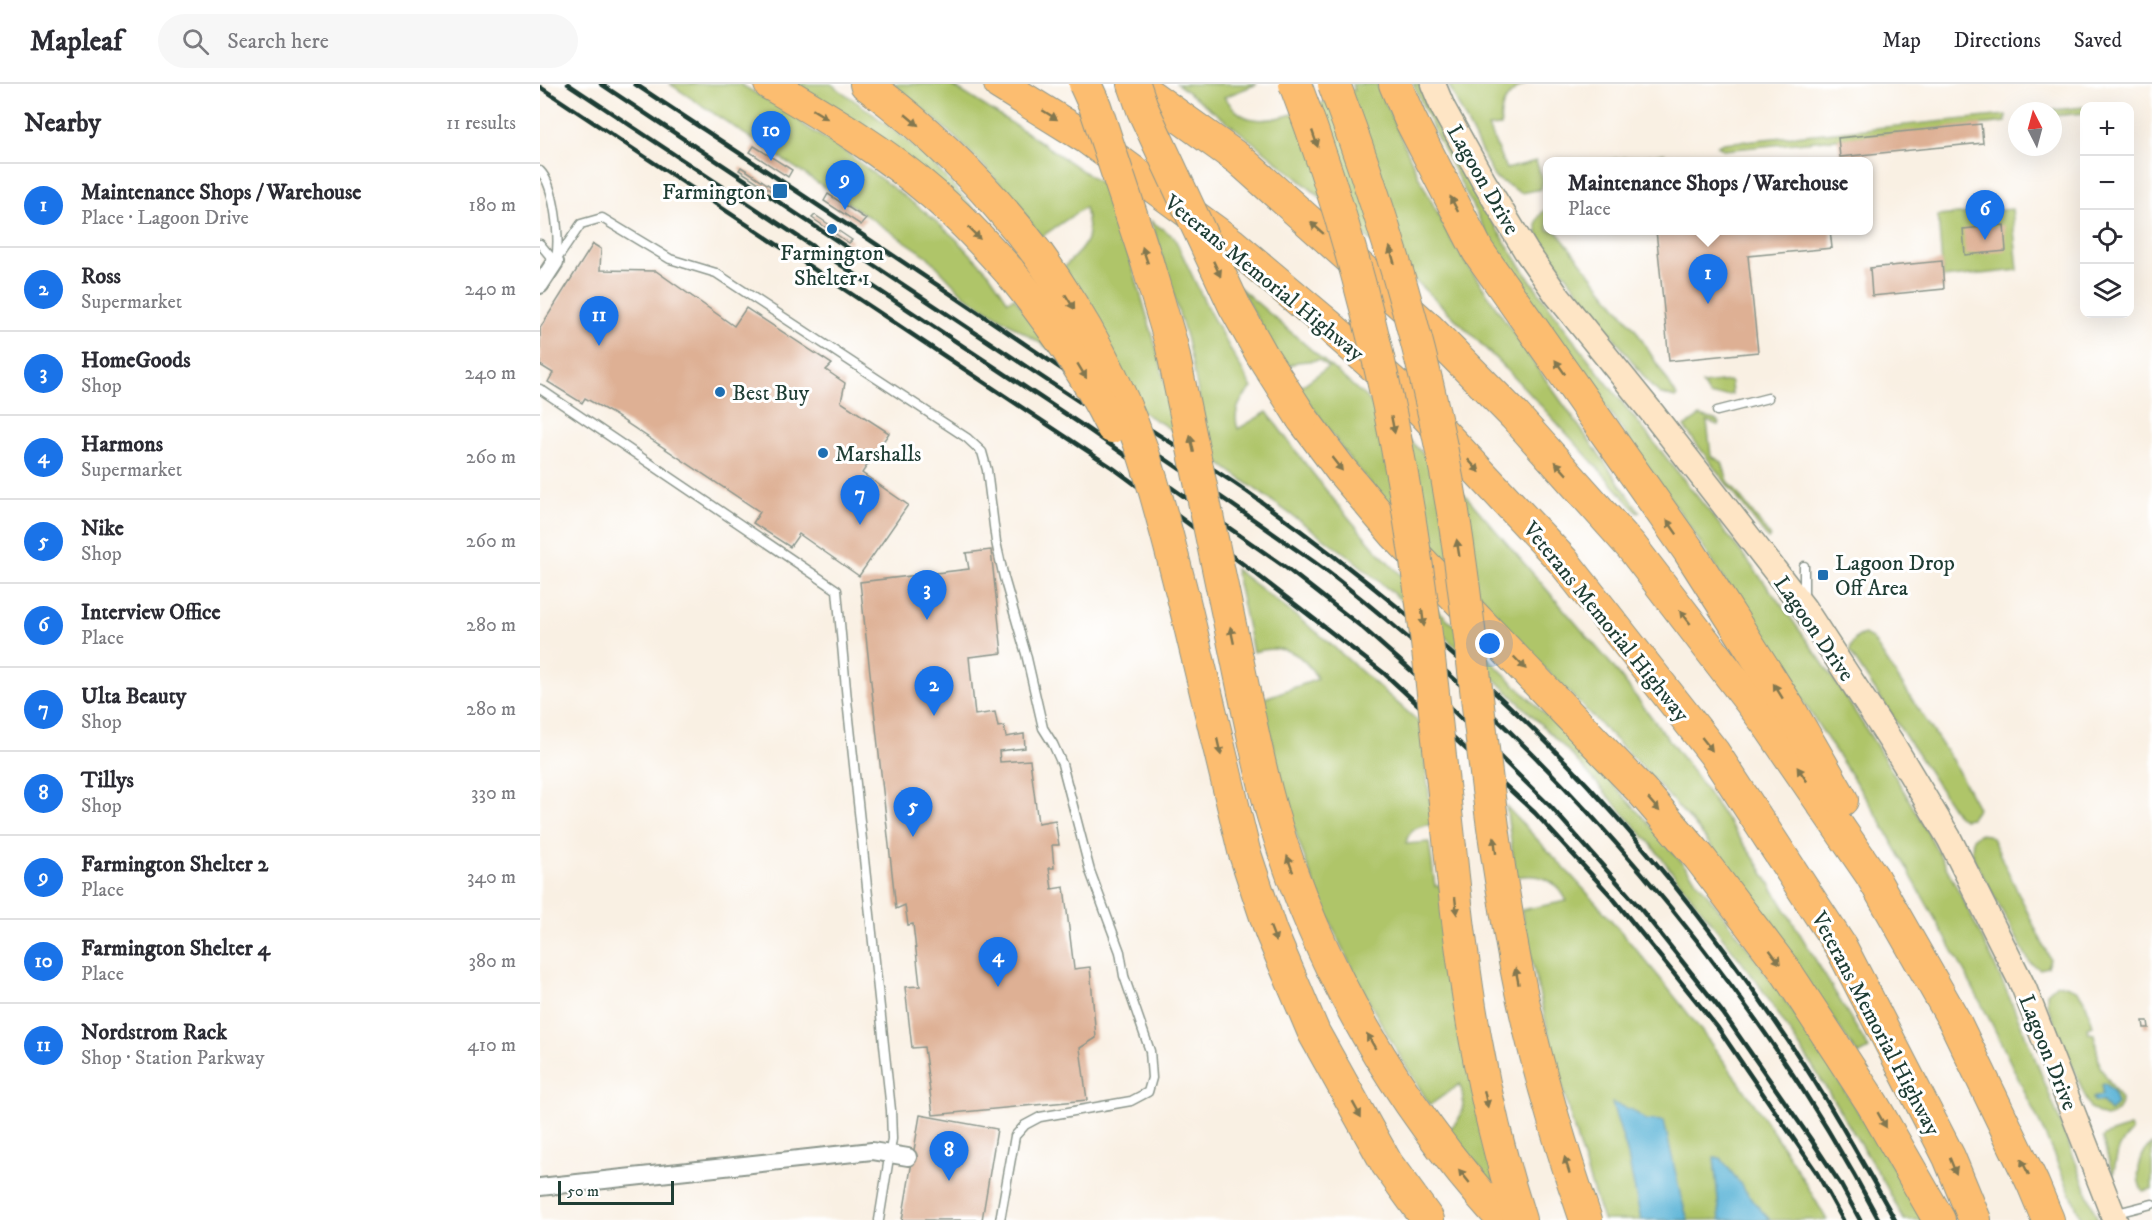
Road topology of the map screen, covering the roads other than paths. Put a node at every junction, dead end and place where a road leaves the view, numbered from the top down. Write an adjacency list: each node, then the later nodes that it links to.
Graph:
1 (770, 84): 22 (highway, one-way to 22, bridge)
2 (866, 84): 22 (highway, one-way to 22, bridge)
3 (1000, 84): 37 (highway, Veterans Memorial Highway, one-way to 37)
4 (1067, 84): 13 (highway, bridge)
5 (1085, 84): 13 (highway, bridge)
6 (1134, 84): 14 (highway, bridge); 24 (highway, one-way to 6)
7 (1149, 84): 14 (highway, bridge)
8 (1295, 84): 34 (highway, one-way to 34, bridge)
9 (1334, 84): 35 (highway, one-way to 9, bridge)
10 (1395, 84): 24 (highway, one-way to 10)
11 (1433, 84): 23 (street, Lagoon Drive)
12 (540, 171): 16 (lane)
13 (1118, 177): 33 (highway, one-way to 13, bridge)
14 (1183, 197): 36 (highway, one-way to 36, bridge)
15 (540, 244): 16 (lane)
16 (555, 262): 17 (street); 31 (lane)
17 (540, 285)
18 (540, 389): 25 (lane)
19 (1768, 398): 20 (lane)
20 (1717, 411)
21 (1804, 566): 23 (lane)
22 (1183, 597): 32 (highway, one-way to 32)
23 (1804, 608): 29 (street, Lagoon Drive)
24 (1954, 1020): 38 (highway, one-way to 24)
25 (890, 1154): 26 (street); 27 (street); 30 (lane)
26 (908, 1157)
27 (540, 1187)
28 (2152, 1204): 29 (lane)
29 (2114, 1217)
30 (879, 1220)
31 (1000, 1220)
32 (1428, 1220)
33 (1503, 1220)
34 (1520, 1220)
35 (1586, 1220)
36 (1939, 1220)
37 (1975, 1220)
38 (2048, 1220)

